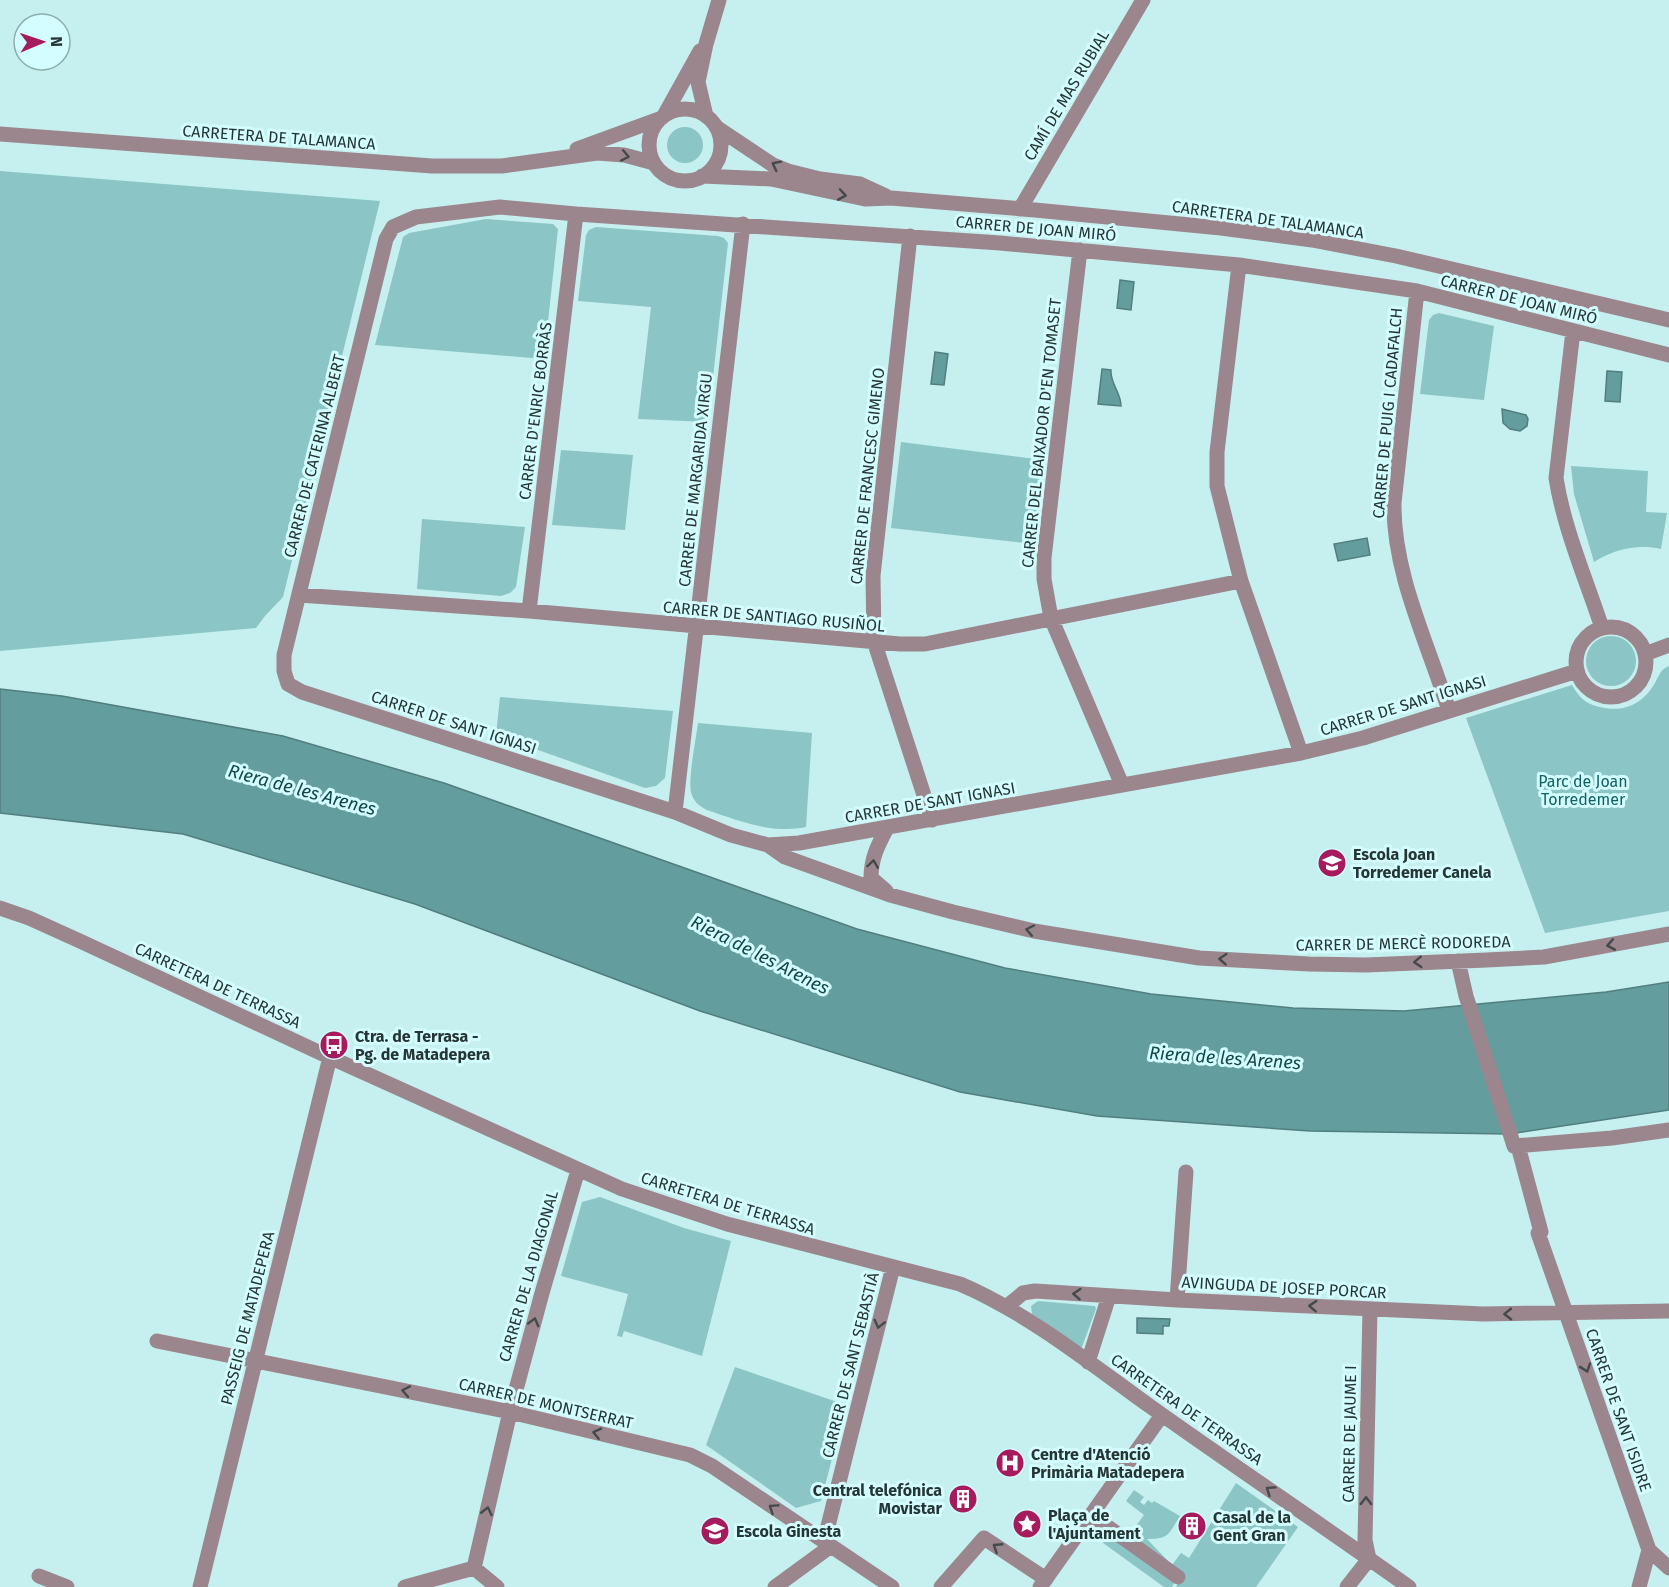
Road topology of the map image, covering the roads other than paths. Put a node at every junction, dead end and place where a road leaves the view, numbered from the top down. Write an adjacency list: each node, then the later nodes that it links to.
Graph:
1 (719, 0): 3 (street)
2 (1143, 0): 11 (street, CAMÍ DE MAS RUBIAL)
3 (706, 44): 4 (street); 5 (street)
4 (662, 117): 5 (street); 7 (street, CARRETERA DE TALAMANCA); 8 (street)
5 (711, 122): 9 (street); 10 (street, CARRETERA DE TALAMANCA, one-way to 5)
6 (0, 134): 7 (street, CARRETERA DE TALAMANCA)
7 (555, 158): 8 (street, CARRETERA DE TALAMANCA, one-way to 8)
8 (654, 163): 9 (street)
9 (702, 176): 10 (street, CARRETERA DE TALAMANCA, one-way to 10)
10 (891, 198): 11 (street, CARRETERA DE TALAMANCA)
11 (1020, 209): 19 (street, CARRETERA DE TALAMANCA)
12 (576, 214): 13 (street, CARRER DE JOAN MIRÓ); 14 (street, CARRER DE JOAN MIRÓ); 24 (street, CARRER D'ENRIC BORRÀS)
13 (742, 224): 15 (street, CARRER DE JOAN MIRÓ); 26 (street, CARRER DE MARGARIDA XIRGU)
14 (393, 227): 23 (street, CARRER DE CATERINA ALBERT)
15 (910, 236): 16 (street, CARRER DE JOAN MIRÓ); 28 (street, CARRER DE FRANCESC GIMENO)
16 (1080, 250): 17 (street, CARRER DE JOAN MIRÓ); 25 (street, CARRER DEL BAIXADOR D'EN TOMASET)
17 (1239, 264): 18 (street, CARRER DE JOAN MIRÓ); 22 (street)
18 (1417, 291): 20 (street, CARRER DE JOAN MIRÓ); 33 (street, CARRER DE PUIG I CADAFALCH)
19 (1669, 320)
20 (1573, 331): 21 (street, CARRER DE JOAN MIRÓ); 27 (street)
21 (1669, 356)
22 (1241, 581): 25 (street, CARRER DE SANTIAGO RUSIÑOL); 34 (street)
23 (299, 595): 24 (street, CARRER DE SANTIAGO RUSIÑOL); 32 (street, CARRER DE CATERINA ALBERT)
24 (529, 611): 26 (street, CARRER DE SANTIAGO RUSIÑOL)
25 (1051, 618): 28 (street, CARRER DE SANTIAGO RUSIÑOL); 35 (street, CARRER DEL BAIXADOR D'EN TOMASET)
26 (697, 628): 28 (street, CARRER DE SANTIAGO RUSIÑOL); 36 (street, CARRER DE MARGARIDA XIRGU)
27 (1602, 628): 30 (street); 31 (street)
28 (874, 641): 37 (street, CARRER DE FRANCESC GIMENO)
29 (1669, 645): 30 (street)
30 (1645, 654): 31 (street)
31 (1577, 671): 33 (street, CARRER DE SANT IGNASI)
32 (298, 690): 36 (street, CARRER DE SANT IGNASI)
33 (1449, 711): 34 (street, CARRER DE SANT IGNASI)
34 (1301, 753): 35 (street, CARRER DE SANT IGNASI)
35 (1122, 785): 37 (street, CARRER DE SANT IGNASI)
36 (675, 812): 39 (street, CARRER DE SANT IGNASI)
37 (932, 820): 38 (street, CARRER DE SANT IGNASI)
38 (887, 828): 39 (street, CARRER DE SANT IGNASI); 40 (street, one-way to 38)
39 (768, 845): 40 (street, CARRER DE MERCÈ RODOREDA)
40 (890, 895): 43 (street, CARRER DE MERCÈ RODOREDA, one-way to 40)
41 (0, 908): 44 (street, CARRETERA DE TERRASSA)
42 (1669, 934): 43 (street, CARRER DE MERCÈ RODOREDA, one-way to 43)
43 (1458, 961): 46 (street, CARRER DE SANT ISIDRE)
44 (330, 1057): 47 (street, CARRETERA DE TERRASSA); 57 (street, PASSEIG DE MATADEPERA)
45 (1669, 1130): 46 (street)
46 (1516, 1146): 55 (street, CARRER DE SANT ISIDRE)
47 (579, 1170): 49 (street, CARRETERA DE TERRASSA); 59 (street, CARRER DE LA DIAGONAL, one-way to 47)
48 (1186, 1172): 51 (street)
49 (893, 1267): 52 (street, CARRETERA DE TERRASSA); 62 (street, CARRER DE SANT SEBASTIÀ, one-way to 62)
50 (1109, 1296): 51 (street, AVINGUDA DE JOSEP PORCAR); 52 (street, AVINGUDA DE JOSEP PORCAR, one-way to 52); 58 (street)
51 (1177, 1300): 53 (street, AVINGUDA DE JOSEP PORCAR, one-way to 51)
52 (1006, 1307): 58 (street, CARRETERA DE TERRASSA)
53 (1370, 1309): 55 (street, AVINGUDA DE JOSEP PORCAR, one-way to 53); 64 (street, CARRER DE JAUME I, one-way to 53)
54 (1669, 1311): 55 (street, AVINGUDA DE JOSEP PORCAR)
55 (1567, 1313): 63 (street, CARRER DE SANT ISIDRE, one-way to 63)
56 (157, 1341): 57 (street, CARRER DE MONTSERRAT)
57 (255, 1361): 59 (street, CARRER DE MONTSERRAT, one-way to 57); 71 (street, PASSEIG DE MATADEPERA)
58 (1088, 1362): 60 (street, CARRETERA DE TERRASSA)
59 (510, 1412): 62 (street, CARRER DE MONTSERRAT, one-way to 59); 65 (street, CARRER DE LA DIAGONAL, one-way to 59)
60 (1162, 1415): 61 (street); 64 (street, CARRETERA DE TERRASSA, one-way to 60)
61 (1091, 1515): 68 (street); 69 (street)
62 (827, 1544): 74 (street); 75 (street, CARRER DE MONTSERRAT)
63 (1649, 1550): 66 (street); 79 (street)
64 (1369, 1559): 77 (street); 78 (street, CARRETERA DE TERRASSA)
65 (474, 1568): 72 (street); 73 (street)
66 (1669, 1568)
67 (39, 1576): 70 (street)
68 (1178, 1577)
69 (1043, 1583): 76 (street, one-way to 76)
70 (67, 1587)
71 (200, 1587)
72 (405, 1587)
73 (497, 1587)
74 (775, 1587)
75 (892, 1587)
76 (941, 1587)
77 (1347, 1587)
78 (1409, 1587)
79 (1639, 1587)

